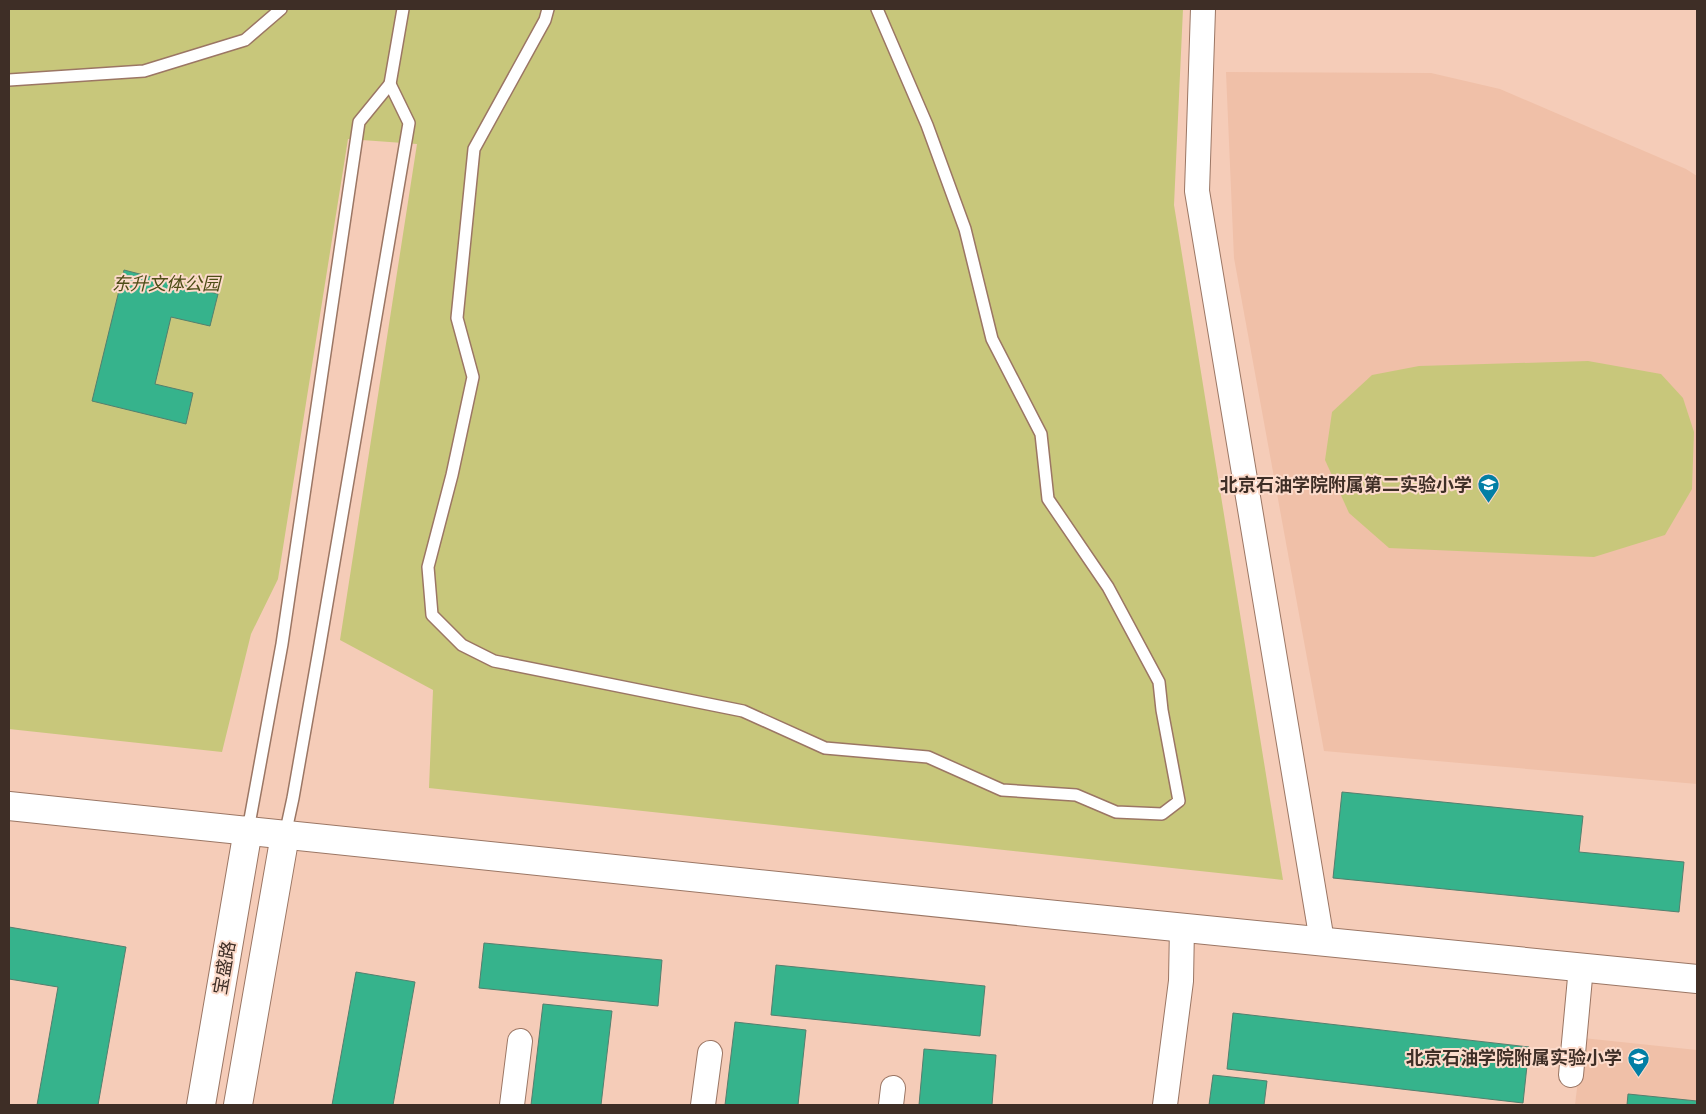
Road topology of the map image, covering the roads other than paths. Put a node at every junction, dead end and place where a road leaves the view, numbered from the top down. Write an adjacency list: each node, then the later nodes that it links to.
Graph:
1 (281, 9): 6 (lane)
2 (403, 9): 7 (lane)
3 (548, 9): 4 (lane)
4 (877, 9)
5 (1203, 9): 12 (street)
6 (9, 80)
7 (390, 84): 9 (lane); 10 (lane)
8 (9, 806): 9 (street)
9 (248, 830): 10 (street); 18 (street, 宝盛路)
10 (285, 835): 11 (street); 19 (street, 宝盛路)
11 (1182, 927): 12 (street); 22 (street)
12 (1322, 941): 13 (street)
13 (1581, 967): 14 (street); 17 (street)
14 (1697, 979)
15 (520, 1041): 20 (street)
16 (710, 1053): 21 (street)
17 (1571, 1075)
18 (201, 1105)
19 (238, 1105)
20 (512, 1105)
21 (703, 1105)
22 (1165, 1105)

